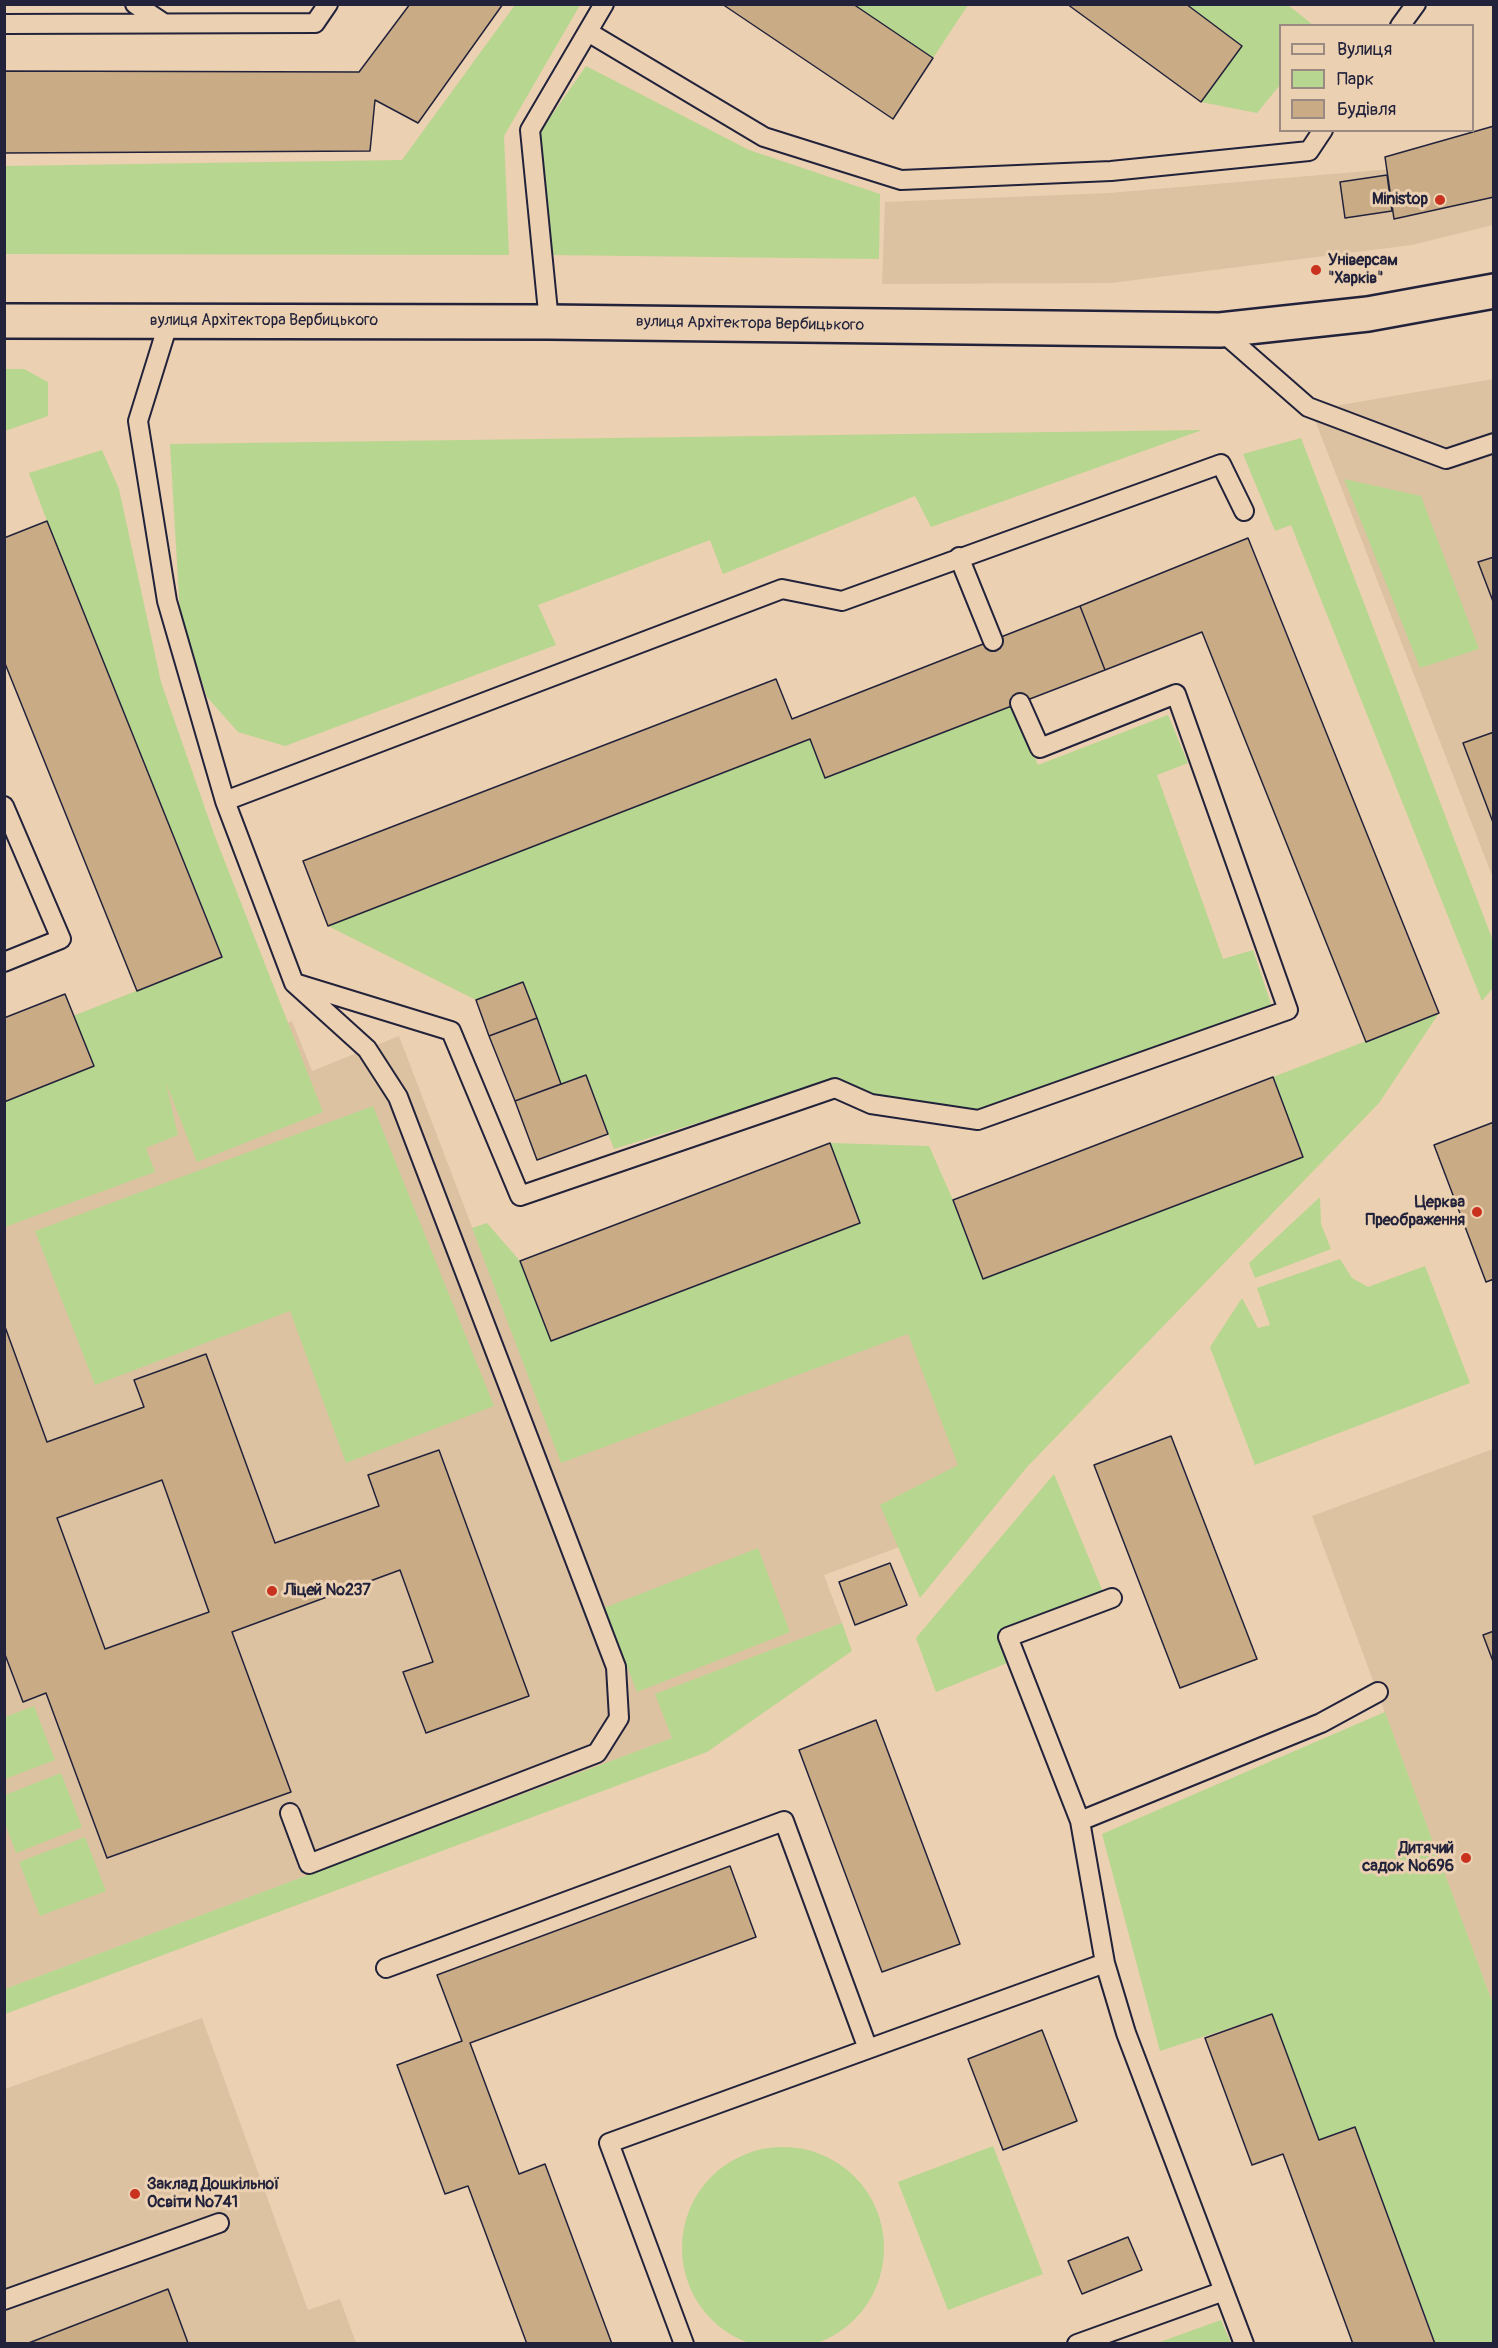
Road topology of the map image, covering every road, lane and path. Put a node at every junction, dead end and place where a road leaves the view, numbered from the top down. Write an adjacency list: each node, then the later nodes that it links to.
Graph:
1 (135, 4): 5 (lane)
2 (328, 4): 5 (lane)
3 (604, 4): 8 (lane)
4 (1416, 4): 7 (lane)
5 (162, 22): 6 (lane)
6 (4, 24)
7 (1401, 24)
8 (588, 32): 9 (lane); 13 (lane)
9 (1322, 132)
10 (1494, 291): 14 (street, вулиця Архітектора Вербицького)
11 (4, 321): 12 (street, вулиця Архітектора Вербицького)
12 (169, 321): 13 (street, вулиця Архітектора Вербицького); 20 (lane)
13 (549, 322): 14 (street, вулиця Архітектора Вербицького)
14 (1220, 330): 15 (lane)
15 (1494, 443)
16 (1244, 511): 17 (lane)
17 (959, 557): 18 (lane); 20 (lane)
18 (993, 641)
19 (1020, 703): 23 (lane)
20 (225, 801): 23 (lane)
21 (4, 806): 22 (lane)
22 (4, 962)
23 (294, 983): 26 (lane)
24 (1112, 1598): 27 (lane)
25 (1378, 1692): 27 (lane)
26 (290, 1813)
27 (1080, 1821): 28 (lane)
28 (1105, 1963): 30 (lane); 32 (lane)
29 (386, 1968): 30 (lane)
30 (868, 2049): 34 (lane)
31 (219, 2223): 33 (lane)
32 (1224, 2291): 35 (lane); 36 (lane)
33 (4, 2300)
34 (684, 2343)
35 (1077, 2343)
36 (1244, 2343)

